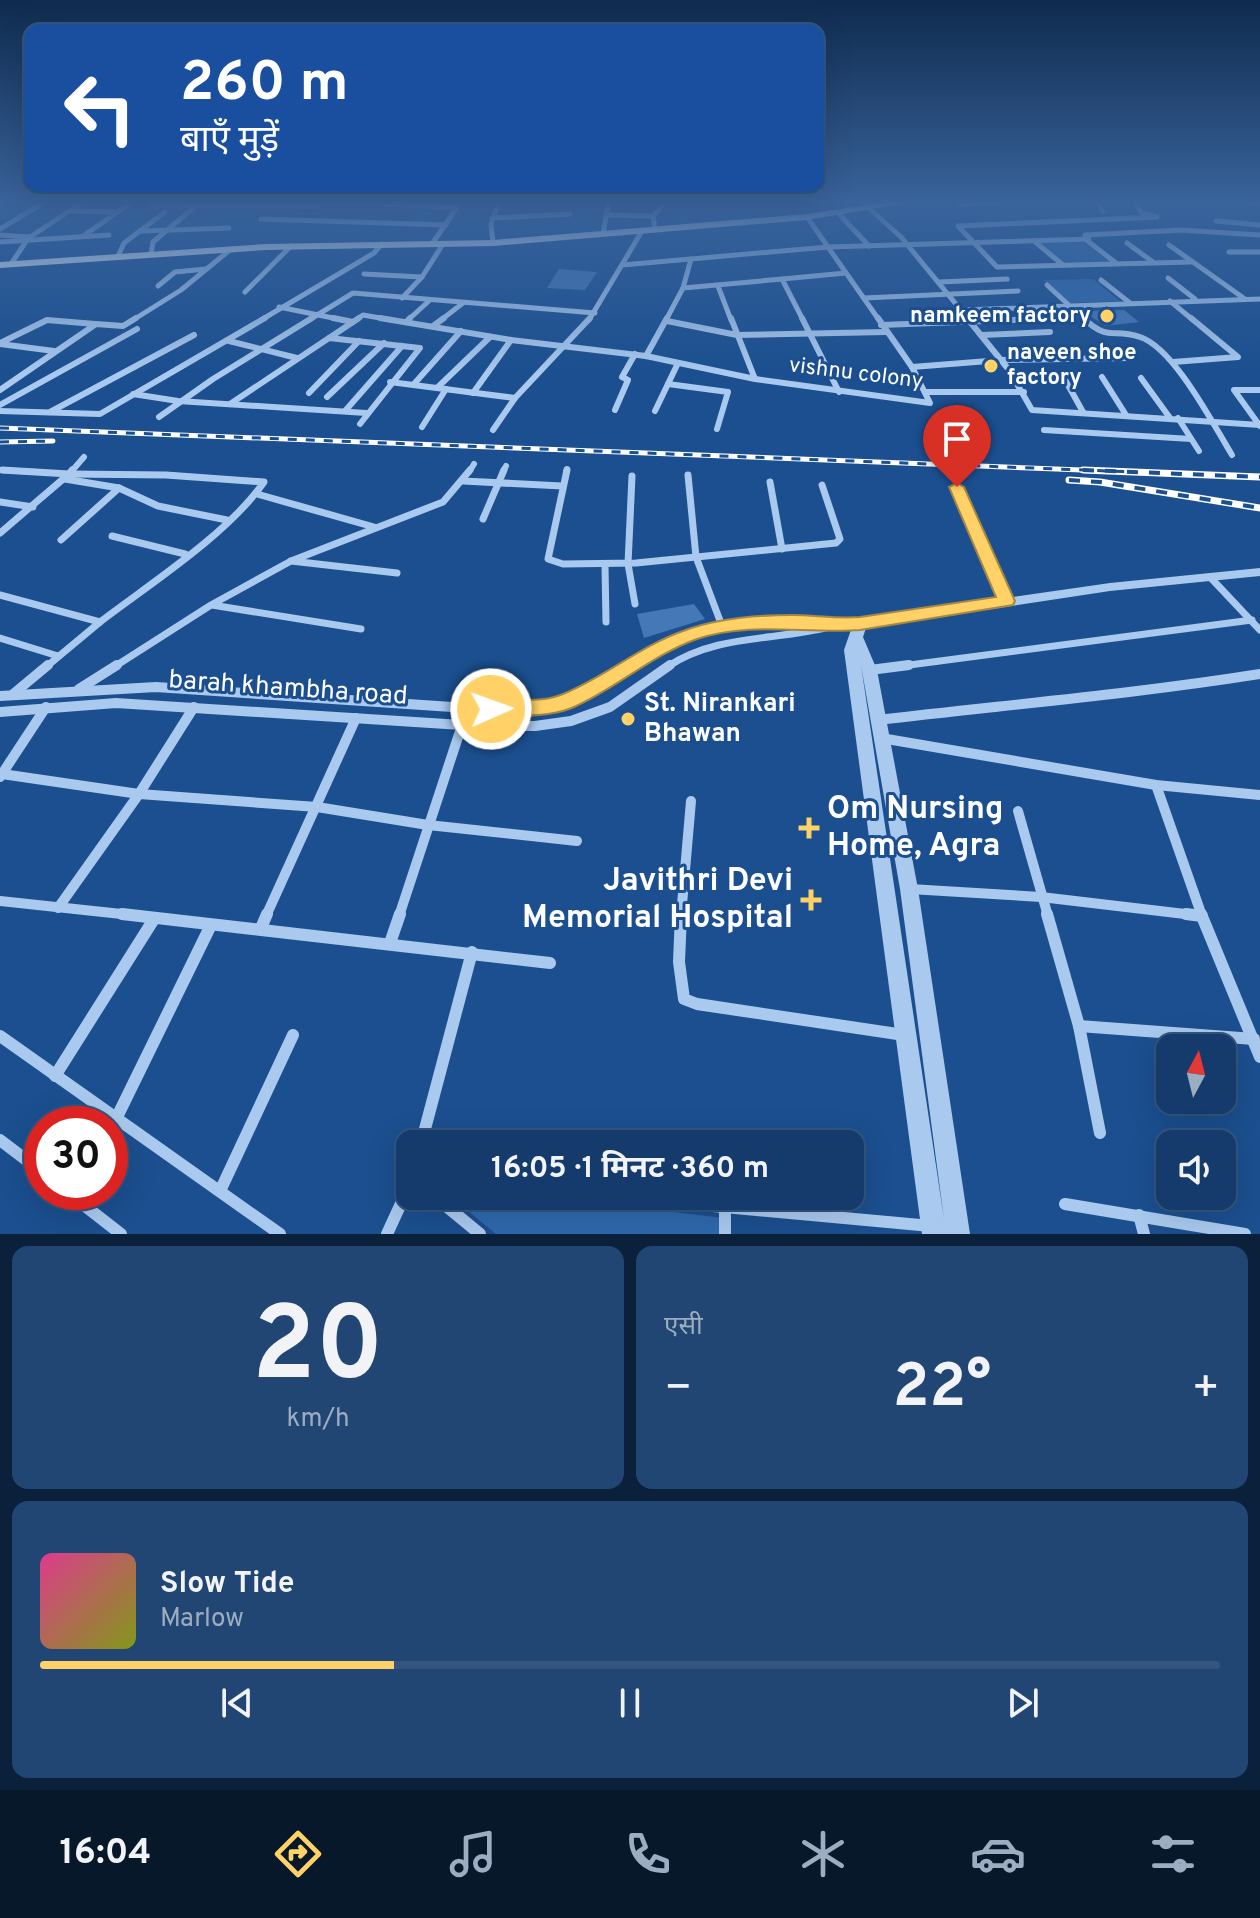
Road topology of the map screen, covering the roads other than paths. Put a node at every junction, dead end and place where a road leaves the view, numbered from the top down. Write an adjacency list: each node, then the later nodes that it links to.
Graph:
1 (98, 258): 19 (main road)
2 (220, 258): 22 (street)
3 (279, 258): 36 (street)
4 (366, 258): 48 (street)
5 (431, 258): 25 (street)
6 (626, 258): 20 (street)
7 (707, 258): 15 (street)
8 (835, 258): 23 (street, vishnu colony)
9 (920, 258): 30 (street)
10 (988, 258): 21 (street)
11 (1055, 258): 21 (street)
12 (1108, 258): 18 (street)
13 (1147, 258): 17 (street)
14 (1185, 258): 16 (street)
15 (691, 259): 20 (street); 34 (street)
16 (1191, 262): 17 (street); 43 (street)
17 (1154, 263): 18 (street)
18 (1116, 264): 21 (street)
19 (5, 265)
20 (622, 265): 50 (street)
21 (1064, 265)
22 (206, 269): 32 (street); 57 (street)
23 (846, 273): 27 (street); 39 (street, vishnu colony)
24 (364, 274): 25 (street)
25 (422, 277): 38 (street)
26 (1168, 278): 42 (street)
27 (782, 279): 33 (street); 67 (street)
28 (1007, 279): 30 (street)
29 (1101, 280): 46 (street)
30 (940, 282): 37 (street)
31 (1047, 285): 47 (street)
32 (158, 286)
33 (718, 286): 34 (street); 65 (street)
34 (683, 288): 53 (street)
35 (1018, 291): 37 (street)
36 (245, 292)
37 (948, 293): 39 (street); 49 (street)
38 (402, 298): 41 (street); 51 (street)
39 (864, 298): 58 (street, vishnu colony)
40 (1260, 299): 43 (street)
41 (430, 300): 45 (street); 56 (street)
42 (1196, 300): 43 (street); 44 (street)
43 (1246, 300)
44 (1170, 301): 46 (street); 84 (street)
45 (463, 303): 50 (street); 59 (street)
46 (1130, 303): 47 (street)
47 (1070, 306): 49 (street); 84 (street)
48 (279, 307): 51 (street); 71 (street)
49 (961, 310): 54 (street)
50 (595, 313): 76 (street)
51 (317, 314): 55 (street); 77 (street)
52 (1038, 319): 54 (street)
53 (667, 321): 65 (street); 80 (street)
54 (970, 321): 58 (street); 66 (street)
55 (353, 322): 56 (street, vishnu colony); 69 (street)
56 (406, 322): 59 (street, vishnu colony)
57 (96, 324): 74 (street); 78 (street)
58 (881, 325): 62 (street, vishnu colony)
59 (433, 326): 61 (street, vishnu colony)
60 (137, 329): 108 (street)
61 (461, 331): 68 (street, vishnu colony); 92 (street)
62 (886, 332): 67 (street); 86 (street, vishnu colony)
63 (1050, 332): 66 (street)
64 (194, 335): 113 (street)
65 (737, 335): 67 (street); 90 (street)
66 (982, 335): 83 (street)
67 (810, 336): 98 (street)
68 (490, 337): 70 (street, vishnu colony); 94 (street)
69 (329, 338): 72 (street); 81 (street)
70 (511, 340): 76 (street, vishnu colony); 102 (street)
71 (229, 341): 77 (street); 103 (street)
72 (359, 341): 73 (street); 101 (street)
73 (384, 343): 75 (street); 104 (street)
74 (0, 344): 78 (street)
75 (402, 346): 91 (street); 110 (street)
76 (560, 347): 79 (street, vishnu colony); 105 (street)
77 (263, 349): 81 (street); 106 (street)
78 (54, 351): 96 (street)
79 (635, 354): 80 (street, vishnu colony); 109 (street)
80 (646, 356): 85 (street, vishnu colony)
81 (297, 358): 107 (street)
82 (1130, 358): 83 (street)
83 (1001, 360): 86 (street); 100 (street)
84 (1173, 362): 118 (street)
85 (678, 363): 90 (street, vishnu colony); 93 (street)
86 (912, 367): 99 (street, vishnu colony)
87 (1063, 376): 112 (street)
88 (1102, 377): 115 (street)
89 (1141, 378): 117 (street)
90 (755, 379): 98 (street, vishnu colony)
91 (390, 382): 92 (street); 114 (street)
92 (414, 384): 94 (street)
93 (668, 384): 111 (street); 122 (street)
94 (438, 387): 95 (street)
95 (446, 389): 102 (street); 121 (street)
96 (0, 390)
97 (1260, 390): 120 (street)
98 (839, 392): 99 (street, vishnu colony)
99 (927, 392): 100 (street)
100 (1024, 392): 112 (street)
101 (309, 393)
102 (473, 393): 105 (street)
103 (133, 394): 106 (street); 113 (street)
104 (327, 397)
105 (515, 398): 123 (street)
106 (178, 401): 107 (street); 116 (street)
107 (230, 404): 110 (street)
108 (0, 408): 113 (street)
109 (615, 410)
110 (345, 411): 114 (street)
111 (655, 411)
112 (1083, 412): 115 (street)
113 (48, 413)
114 (366, 413): 119 (street)
115 (1126, 415): 117 (street)
116 (159, 417)
117 (1174, 418): 118 (street); 125 (street)
118 (1213, 421): 120 (street); 127 (street)
119 (360, 424)
120 (1260, 425)
121 (422, 427)
122 (717, 429)
123 (493, 430)
124 (1044, 430): 125 (street)
125 (1191, 439): 126 (street)
126 (1199, 451)
127 (1232, 455)
128 (84, 457): 135 (street)
129 (474, 464): 136 (street)
130 (506, 466): 138 (street)
131 (567, 469): 140 (street)
132 (0, 470): 135 (street)
133 (688, 475): 154 (street)
134 (632, 476): 156 (street)
135 (67, 477): 142 (street); 143 (street); 145 (street)
136 (463, 481): 138 (street); 148 (street)
137 (770, 482): 152 (street)
138 (498, 484): 140 (street); 146 (street)
139 (822, 485): 152 (street)
140 (562, 486): 157 (street)
141 (957, 487): 162 (street)
142 (119, 488): 147 (street); 151 (street)
143 (257, 494): 147 (street); 148 (street)
144 (0, 502): 145 (street)
145 (33, 507): 149 (street)
146 (483, 519)
147 (227, 520): 153 (street)
148 (374, 527): 155 (street)
149 (0, 533)
150 (112, 536): 153 (street)
151 (61, 540)
152 (782, 549): 154 (street)
153 (185, 554): 166 (street)
154 (696, 557): 156 (street); 169 (street)
155 (291, 561): 159 (street); 164 (street)
156 (628, 564): 157 (street); 163 (street)
157 (605, 566): 167 (street)
158 (1260, 572): 160 (street, barah khambha road)
159 (397, 573)
160 (1210, 577): 162 (street, barah khambha road); 165 (street)
161 (0, 595): 166 (street)
162 (1006, 601): 172 (street, barah khambha road)
163 (635, 604)
164 (211, 605): 170 (street); 177 (street)
165 (1252, 620): 171 (street); 175 (street)
166 (100, 622): 174 (street)
167 (606, 622)
168 (838, 625): 169 (street, barah khambha road); 172 (street, barah khambha road); 184 (street, barah khambha road)
169 (722, 626): 177 (street, barah khambha road)
170 (361, 629)
171 (1260, 630)
172 (858, 632): 175 (street); 208 (street)
173 (1, 639): 174 (street)
174 (58, 656): 178 (street)
175 (870, 670): 185 (street)
176 (1260, 674): 185 (street)
177 (78, 690): 178 (street, barah khambha road)
178 (12, 695): 179 (street, barah khambha road)
179 (0, 696)
180 (46, 707): 181 (street, barah khambha road); 182 (street, barah khambha road); 186 (street)
181 (194, 707): 183 (street, barah khambha road); 188 (street)
182 (0, 712)
183 (356, 718): 184 (street, barah khambha road); 191 (street)
184 (462, 725): 193 (street)
185 (879, 729): 187 (street); 195 (street)
186 (1, 776): 188 (street)
187 (1156, 785): 189 (street); 199 (street)
188 (139, 794): 191 (street); 198 (street)
189 (1260, 795)
190 (691, 801): 208 (street)
191 (317, 807): 193 (street); 202 (street)
192 (1018, 811): 196 (street)
193 (428, 825): 194 (street); 203 (street)
194 (577, 841)
195 (909, 889): 196 (street); 234 (street)
196 (1041, 897): 199 (street); 206 (street)
197 (0, 901): 198 (street)
198 (58, 908): 200 (street)
199 (1202, 916): 210 (street)
200 (154, 919): 201 (street); 212 (street)
201 (211, 925): 202 (street); 214 (street)
202 (261, 928): 203 (street)
203 (390, 943): 204 (street)
204 (472, 952): 205 (street); 216 (street)
205 (550, 963)
206 (1079, 1026): 210 (street); 217 (street)
207 (293, 1035): 220 (street)
208 (905, 1035): 228 (street)
209 (0, 1036): 212 (street)
210 (1254, 1039): 211 (street)
211 (1260, 1057)
212 (55, 1076): 213 (street)
213 (98, 1106)
214 (122, 1106)
215 (128, 1127): 220 (street)
216 (425, 1130)
217 (1100, 1133)
218 (0, 1140): 219 (street)
219 (24, 1158)
220 (221, 1189): 230 (street)
221 (1065, 1204): 227 (street)
222 (90, 1210): 229 (street)
223 (398, 1210): 231 (street)
224 (451, 1210): 232 (street)
225 (725, 1210): 233 (street)
226 (752, 1210): 228 (street)
227 (1139, 1215): 235 (street); 236 (street)
228 (933, 1230)
229 (121, 1234)
230 (280, 1234)
231 (387, 1234)
232 (480, 1234)
233 (725, 1234)
234 (958, 1234)
235 (1144, 1234)
236 (1245, 1234)

